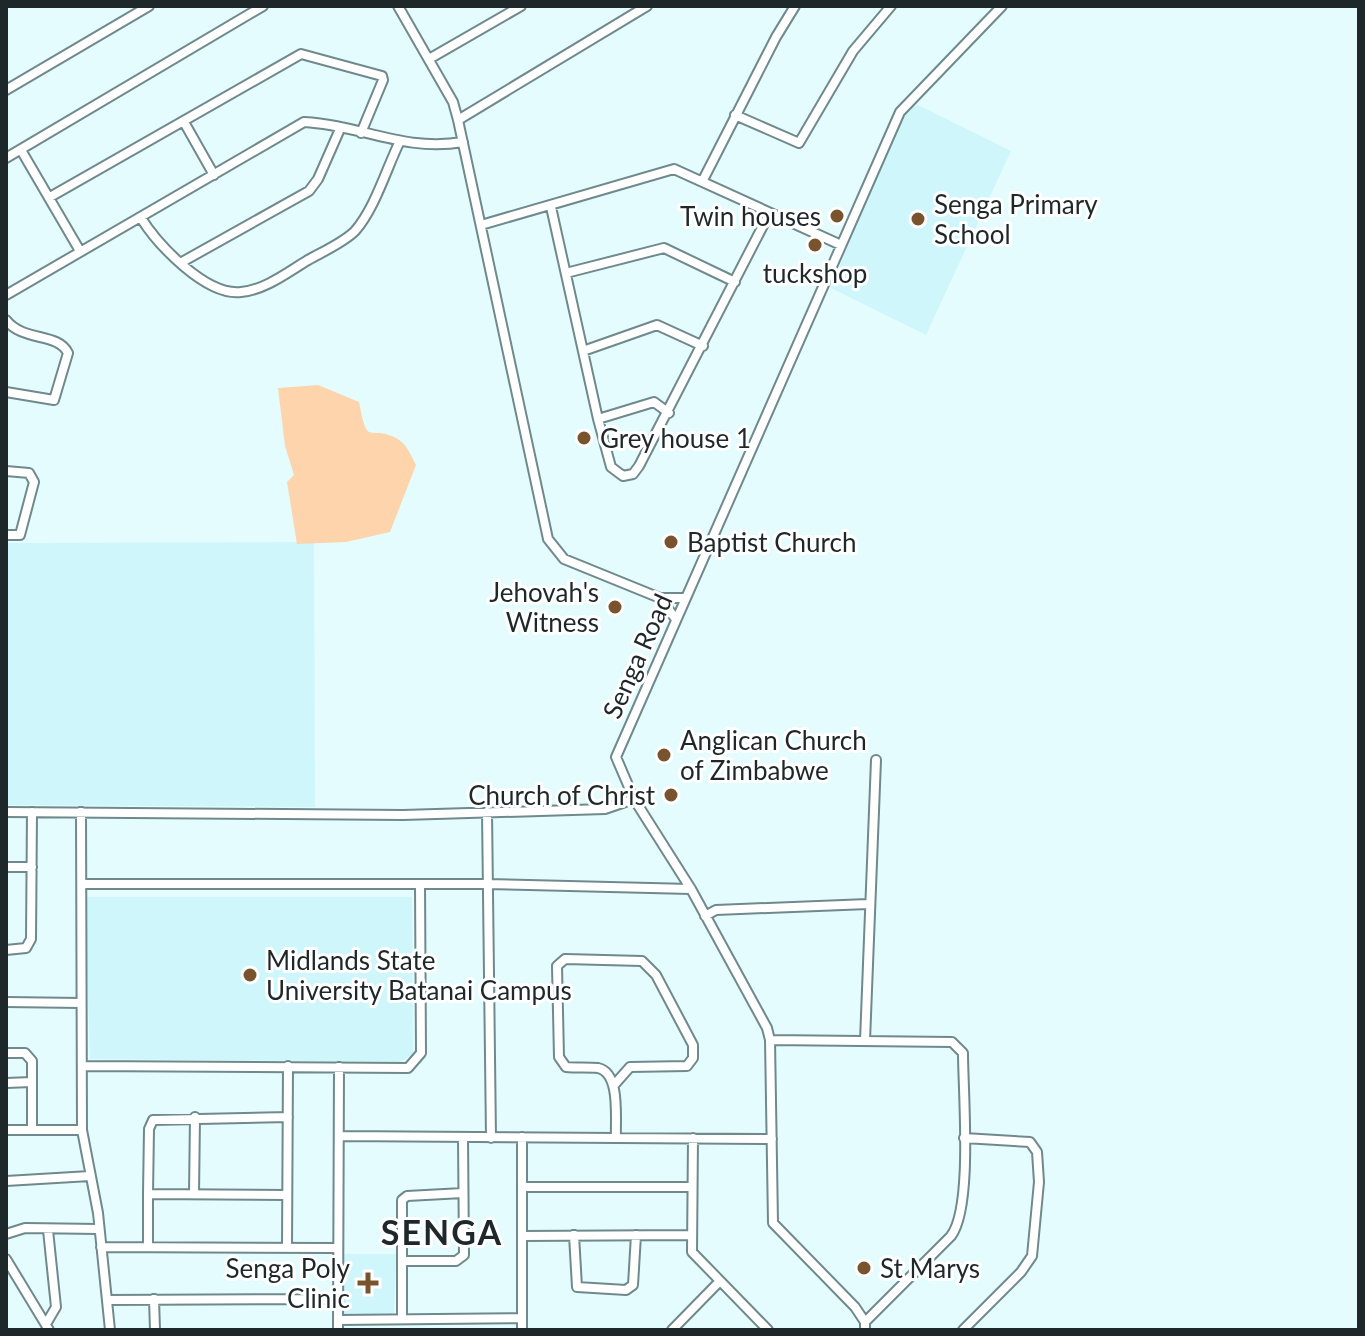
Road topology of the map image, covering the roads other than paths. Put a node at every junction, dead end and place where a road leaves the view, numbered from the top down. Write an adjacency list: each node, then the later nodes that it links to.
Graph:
1 (149, 6): 10 (street)
2 (263, 6): 18 (street)
3 (398, 6): 9 (street)
4 (521, 6): 9 (street)
5 (647, 6): 12 (street)
6 (795, 6): 11 (street)
7 (891, 6): 11 (street)
8 (1000, 7): 27 (street, Senga Road)
9 (429, 59): 12 (street)
10 (6, 90)
11 (735, 115): 21 (street)
12 (458, 120): 16 (street)
13 (184, 122): 15 (street); 20 (street); 22 (street)
14 (340, 129): 15 (street); 20 (street); 29 (street)
15 (361, 133): 17 (street)
16 (463, 142): 17 (street); 26 (street)
17 (399, 143): 29 (street)
18 (21, 150): 19 (street); 22 (street)
19 (6, 158)
20 (214, 175): 25 (street)
21 (703, 180): 23 (street); 24 (street)
22 (50, 197): 28 (street)
23 (551, 207): 26 (street); 30 (street)
24 (769, 214): 27 (street); 31 (street)
25 (141, 218): 28 (street); 29 (street)
26 (481, 225): 41 (street)
27 (841, 245): 42 (street, Senga Road)
28 (80, 251): 32 (street)
29 (182, 262)
30 (566, 273): 31 (street); 35 (street)
31 (735, 282): 34 (street)
32 (6, 295)
33 (6, 320): 36 (street)
34 (703, 346): 35 (street); 37 (street)
35 (583, 351): 38 (street)
36 (6, 392)
37 (669, 413): 38 (street); 38 (street)
38 (598, 419)
39 (6, 471): 40 (street)
40 (6, 535)
41 (660, 598): 42 (street); 43 (street)
42 (684, 598): 43 (street, Senga Road)
43 (675, 618): 45 (street, Senga Road)
44 (876, 760): 56 (street)
45 (634, 799): 49 (street); 55 (street, Senga Road)
46 (6, 812): 47 (street)
47 (32, 812): 48 (street); 51 (street)
48 (81, 812): 49 (street); 52 (street)
49 (487, 812): 54 (street)
50 (6, 867): 51 (street)
51 (32, 867): 58 (street)
52 (82, 884): 53 (street); 60 (street)
53 (420, 884): 54 (street); 66 (street)
54 (487, 884): 55 (street); 79 (street)
55 (691, 889): 57 (street, Senga Road)
56 (868, 904): 57 (street); 62 (street)
57 (705, 916): 61 (street, Senga Road)
58 (6, 950)
59 (6, 1002): 60 (street)
60 (81, 1003): 64 (street)
61 (770, 1040): 62 (street); 82 (street, Senga Road)
62 (865, 1041): 81 (street)
63 (6, 1053): 67 (street)
64 (82, 1066): 65 (street); 74 (street)
65 (288, 1066): 66 (street); 71 (street)
66 (339, 1067): 75 (street)
67 (32, 1082): 68 (street); 73 (street)
68 (6, 1083)
69 (614, 1085): 69 (street); 77 (street)
70 (195, 1117): 71 (street); 88 (street); 89 (street)
71 (288, 1117): 90 (street)
72 (6, 1130): 73 (street)
73 (32, 1130): 74 (street)
74 (82, 1130): 83 (street)
75 (340, 1136): 78 (street); 101 (street)
76 (522, 1137): 77 (street); 79 (street); 85 (street)
77 (616, 1137): 80 (street)
78 (463, 1138): 79 (street); 87 (street)
79 (491, 1138)
80 (693, 1138): 82 (street); 86 (street)
81 (964, 1138): 112 (street); 121 (street)
82 (772, 1139): 112 (street, Senga Road)
83 (90, 1176): 84 (street); 91 (street)
84 (6, 1181)
85 (522, 1187): 86 (street); 97 (street)
86 (692, 1187): 96 (street)
87 (463, 1193): 103 (street); 103 (street)
88 (148, 1194): 89 (street); 98 (street)
89 (194, 1194): 90 (street)
90 (287, 1195): 100 (street)
91 (99, 1229): 92 (street); 99 (street)
92 (48, 1230): 93 (street); 113 (street)
93 (6, 1234)
94 (574, 1235): 95 (street); 95 (street); 97 (street)
95 (636, 1235): 96 (street)
96 (691, 1235): 104 (street)
97 (522, 1236): 110 (street)
98 (148, 1246): 99 (street); 100 (street)
99 (101, 1247): 107 (street)
100 (287, 1247): 101 (street)
101 (337, 1248): 106 (street)
102 (6, 1259): 113 (street)
103 (403, 1261): 108 (street)
104 (719, 1282): 119 (street); 120 (street)
105 (154, 1299): 106 (street); 107 (street); 115 (street)
106 (338, 1299): 111 (street)
107 (107, 1300): 114 (street)
108 (402, 1318): 109 (street); 111 (street)
109 (434, 1318): 110 (street); 117 (street)
110 (522, 1318): 118 (street)
111 (338, 1320): 116 (street)
112 (865, 1326)
113 (48, 1327)
114 (110, 1330)
115 (155, 1330)
116 (338, 1330)
117 (434, 1330)
118 (522, 1330)
119 (672, 1330)
120 (768, 1330)
121 (963, 1330)

